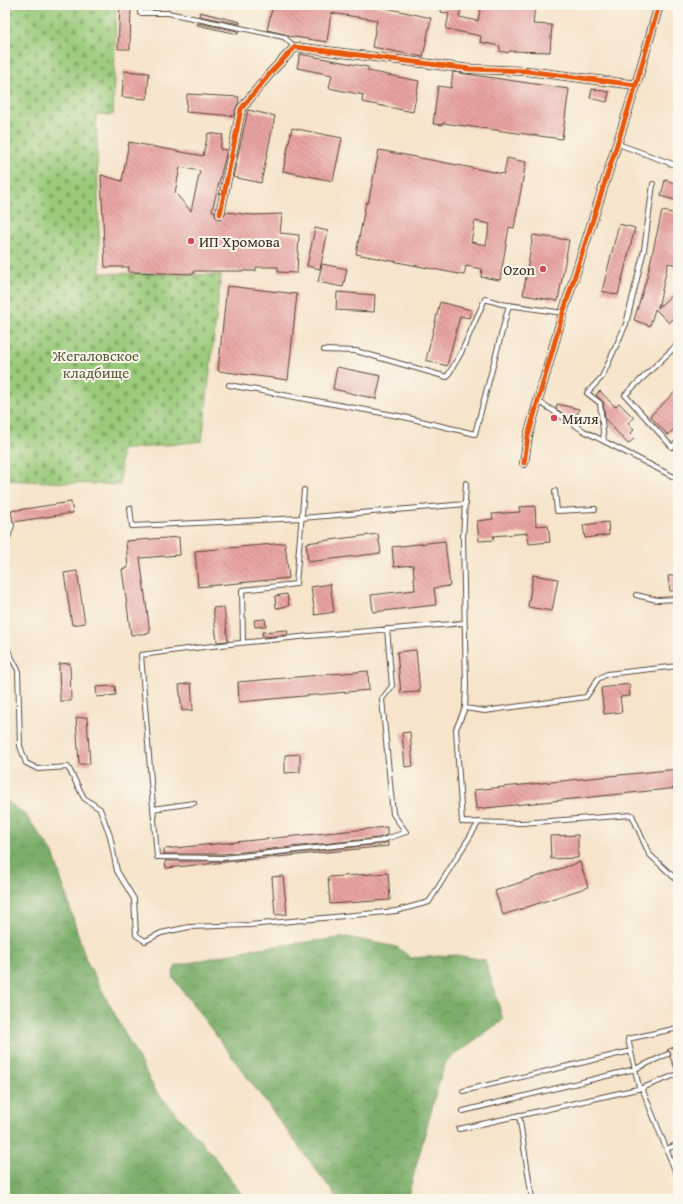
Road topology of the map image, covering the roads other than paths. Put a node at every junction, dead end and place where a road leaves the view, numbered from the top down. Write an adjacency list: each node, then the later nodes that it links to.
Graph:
1 (140, 5): 3 (lane)
2 (658, 5): 4 (street)
3 (295, 47): 4 (street); 8 (street)
4 (636, 85): 5 (street)
5 (618, 144): 6 (lane); 10 (street)
6 (678, 166)
7 (653, 184): 15 (lane)
8 (220, 214)
9 (509, 305): 10 (lane); 12 (lane); 13 (lane)
10 (563, 313): 14 (street)
11 (678, 344): 16 (lane)
12 (324, 350)
13 (229, 385)
14 (538, 401): 15 (lane); 17 (street)
15 (604, 441): 18 (lane)
16 (678, 441)
17 (524, 462)
18 (678, 479)
19 (466, 483): 22 (lane)
20 (304, 490): 25 (lane)
21 (555, 491): 24 (lane)
22 (466, 504): 25 (lane); 30 (lane)
23 (130, 508): 25 (lane)
24 (595, 509)
25 (302, 518): 32 (lane)
26 (12, 525): 27 (lane)
27 (5, 548)
28 (636, 595): 29 (lane)
29 (678, 599)
30 (464, 623): 31 (lane); 35 (lane)
31 (387, 629): 32 (lane); 37 (lane)
32 (243, 642): 37 (lane)
33 (5, 645): 38 (lane)
34 (678, 666): 35 (lane)
35 (464, 708): 38 (lane)
36 (194, 803): 37 (lane)
37 (153, 809)
38 (479, 822): 39 (lane)
39 (678, 881)
40 (678, 1028): 41 (lane)
41 (631, 1051): 43 (lane); 46 (lane)
42 (668, 1054): 43 (lane)
43 (635, 1069): 45 (lane); 47 (lane)
44 (678, 1074): 45 (lane)
45 (641, 1088): 48 (lane); 51 (lane)
46 (463, 1091)
47 (463, 1111)
48 (519, 1115): 49 (lane); 53 (lane)
49 (459, 1129)
50 (678, 1144): 51 (lane)
51 (667, 1149): 52 (lane)
52 (678, 1178)
53 (532, 1199)

